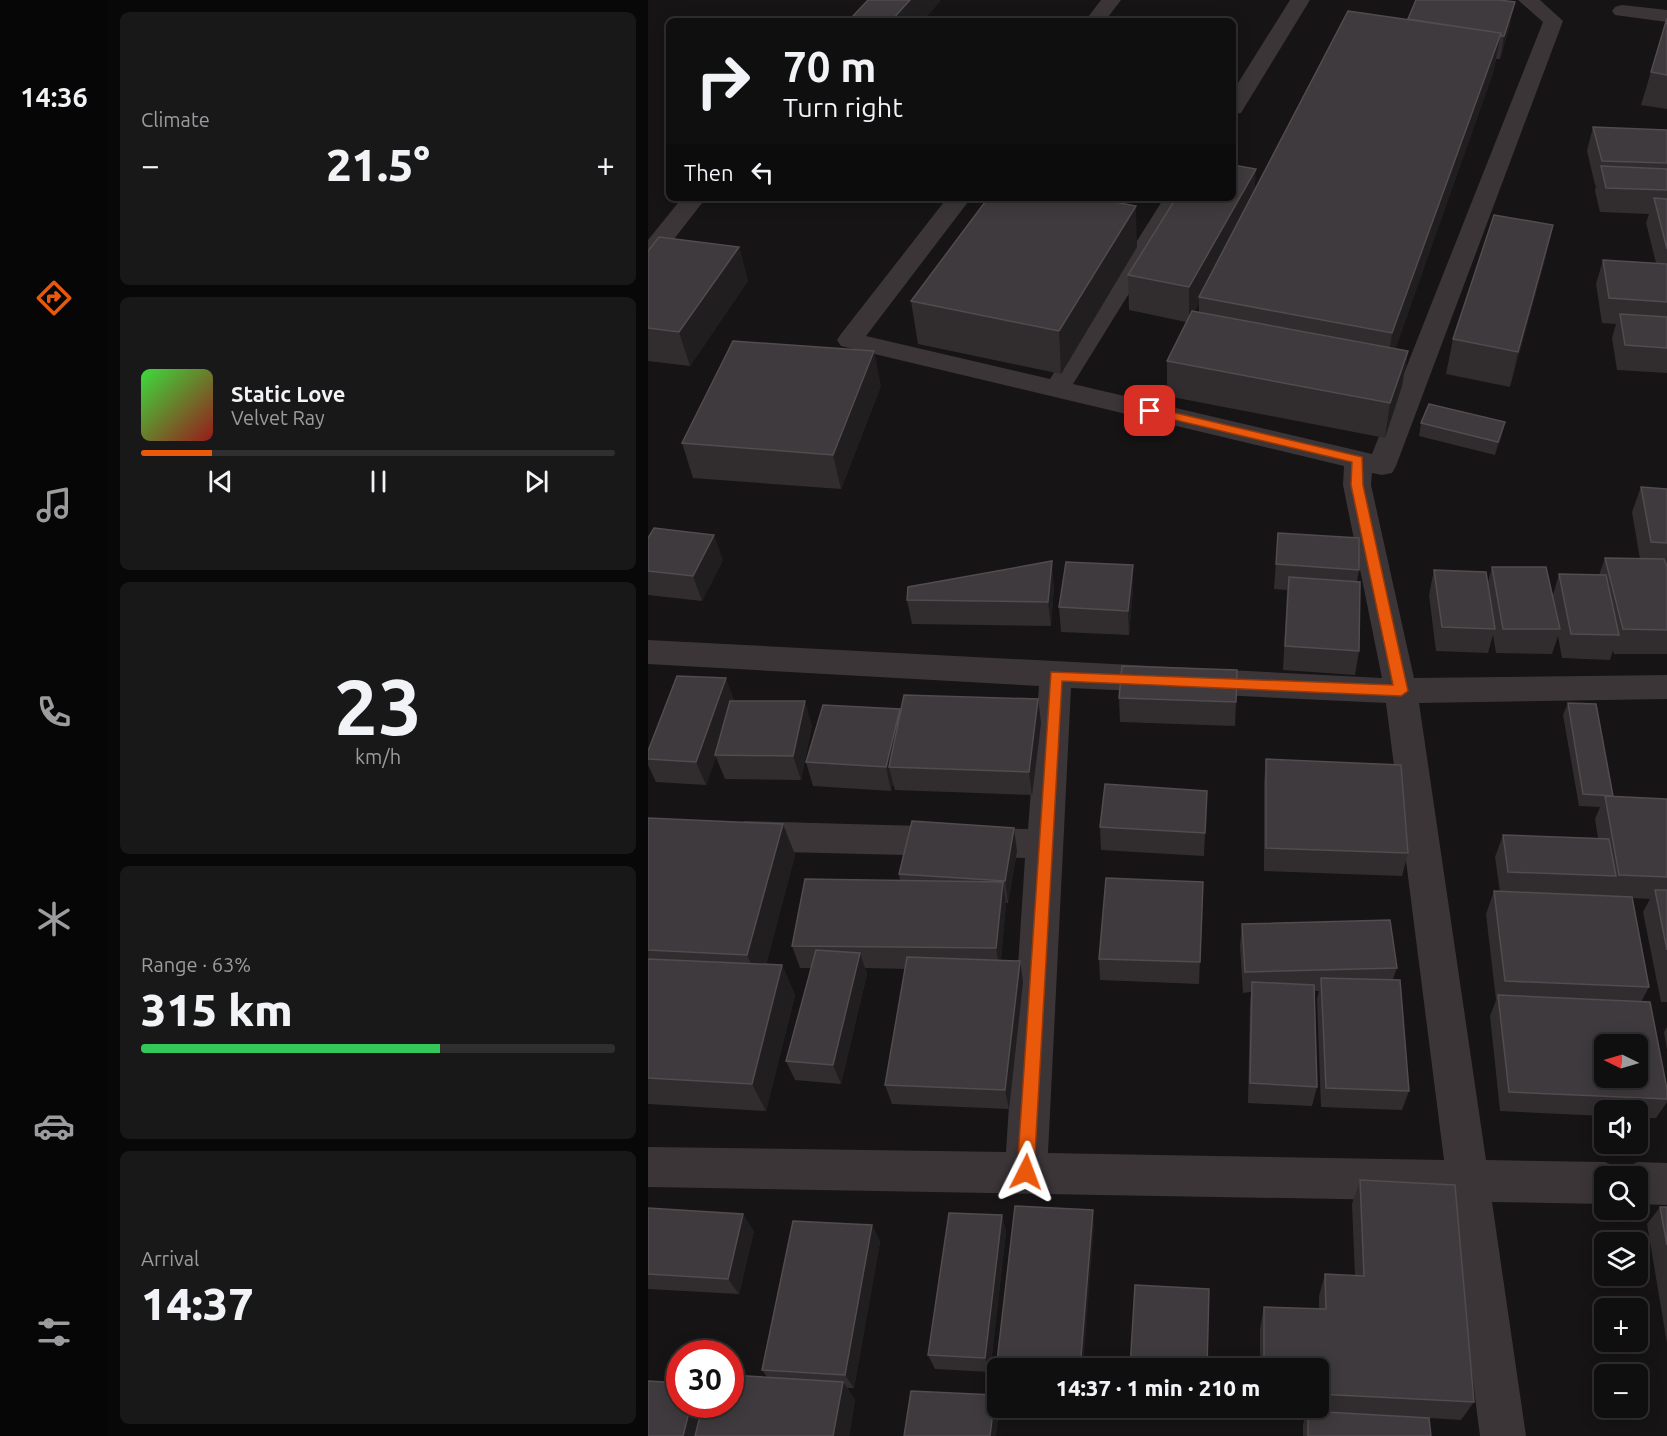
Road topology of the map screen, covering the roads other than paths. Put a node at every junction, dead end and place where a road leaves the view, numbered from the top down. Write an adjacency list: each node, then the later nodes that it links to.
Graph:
1 (1111, 0): 6 (street)
2 (1300, 0): 7 (street)
3 (1528, 0): 13 (street)
4 (1622, 11): 5 (street)
5 (1667, 16)
6 (1097, 18)
7 (1236, 103)
8 (692, 201): 11 (street)
9 (957, 201): 12 (street)
10 (1174, 201): 12 (street)
11 (648, 256)
12 (1057, 389): 13 (street)
13 (1358, 460): 17 (street)
14 (648, 652): 15 (street)
15 (1056, 675): 17 (street); 19 (street)
16 (1667, 687): 17 (street)
17 (1401, 691): 22 (street)
18 (718, 835): 19 (street)
19 (1044, 844): 21 (street)
20 (648, 1167): 21 (street)
21 (1026, 1172): 22 (street)
22 (1468, 1180): 23 (street); 26 (street)
23 (1594, 1183)
24 (1648, 1183): 25 (street)
25 (1667, 1184)
26 (1503, 1436)

